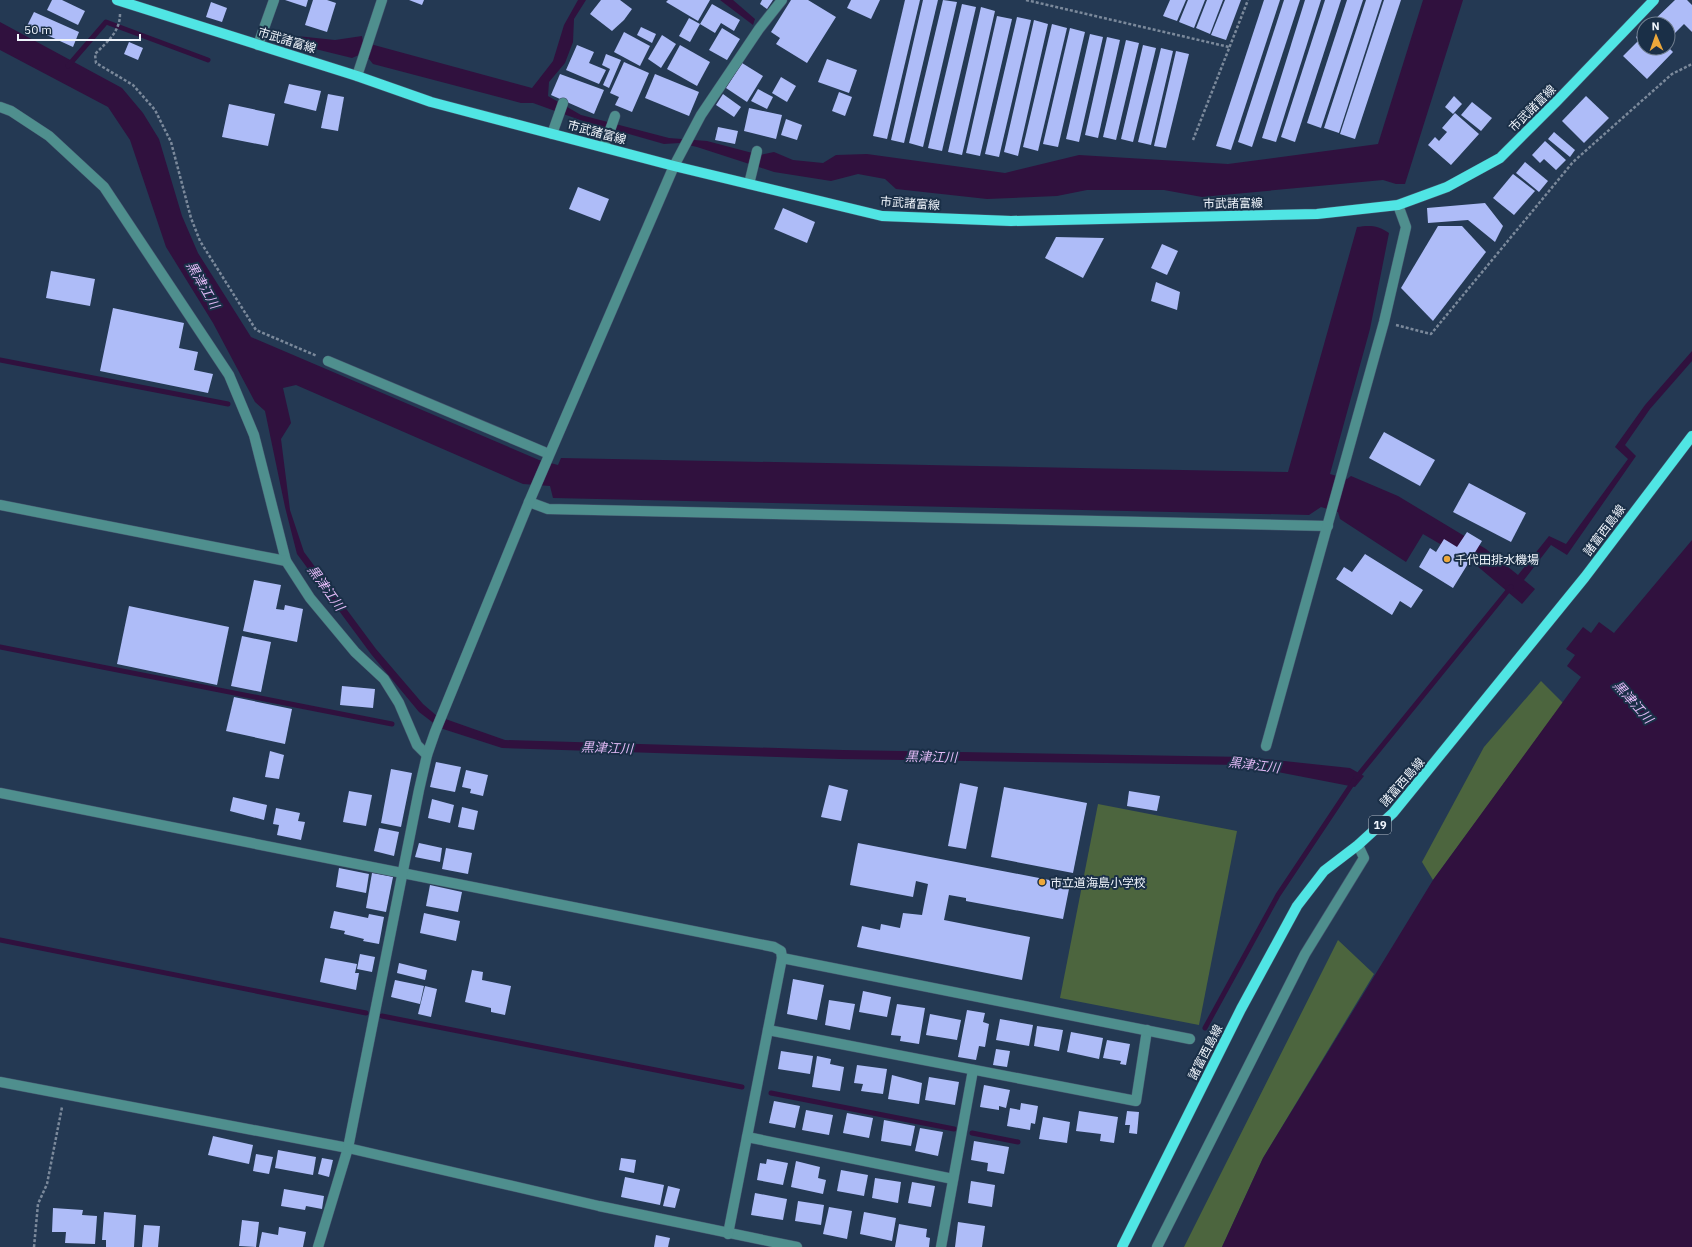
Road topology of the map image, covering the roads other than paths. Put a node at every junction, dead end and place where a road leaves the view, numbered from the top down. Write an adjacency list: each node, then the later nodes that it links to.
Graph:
1 (117, 0): 6 (main road, 市武諸富線)
2 (274, 0): 6 (street)
3 (382, 0): 7 (street)
4 (782, 0): 14 (street)
5 (1654, 0): 16 (main road, 市武諸富線)
6 (258, 45): 7 (main road, 市武諸富線)
7 (357, 76): 11 (main road, 市武諸富線)
8 (563, 103): 11 (street)
9 (0, 107): 23 (street)
10 (615, 116): 12 (street)
11 (552, 134): 12 (main road, 市武諸富線)
12 (604, 148): 14 (main road, 市武諸富線)
13 (757, 151): 15 (street)
14 (674, 166): 15 (main road, 市武諸富線); 19 (street)
15 (749, 184): 16 (main road, 市武諸富線)
16 (1398, 205): 22 (street)
17 (328, 361): 19 (street)
18 (1692, 436): 27 (main road, 諸富西島線 / 19)
19 (549, 454): 20 (street)
20 (529, 502): 22 (street); 25 (street)
21 (0, 505): 23 (street)
22 (1328, 526): 24 (street)
23 (286, 561): 25 (street)
24 (1266, 746)
25 (427, 755): 28 (street)
26 (0, 793): 28 (street)
27 (1358, 845): 42 (main road, 諸富西島線 / 19); 43 (street)
28 (402, 873): 29 (street); 36 (street)
29 (782, 958): 30 (street); 31 (street)
30 (768, 1030): 33 (street); 35 (street)
31 (1147, 1030): 32 (street); 33 (street)
32 (1190, 1038)
33 (973, 1070): 37 (street)
34 (0, 1082): 36 (street)
35 (747, 1137): 37 (street); 38 (street)
36 (348, 1148): 38 (street); 39 (street)
37 (953, 1179): 41 (street)
38 (728, 1234): 40 (street)
39 (318, 1247)
40 (797, 1247)
41 (941, 1247)
42 (1122, 1247)
43 (1157, 1247)

